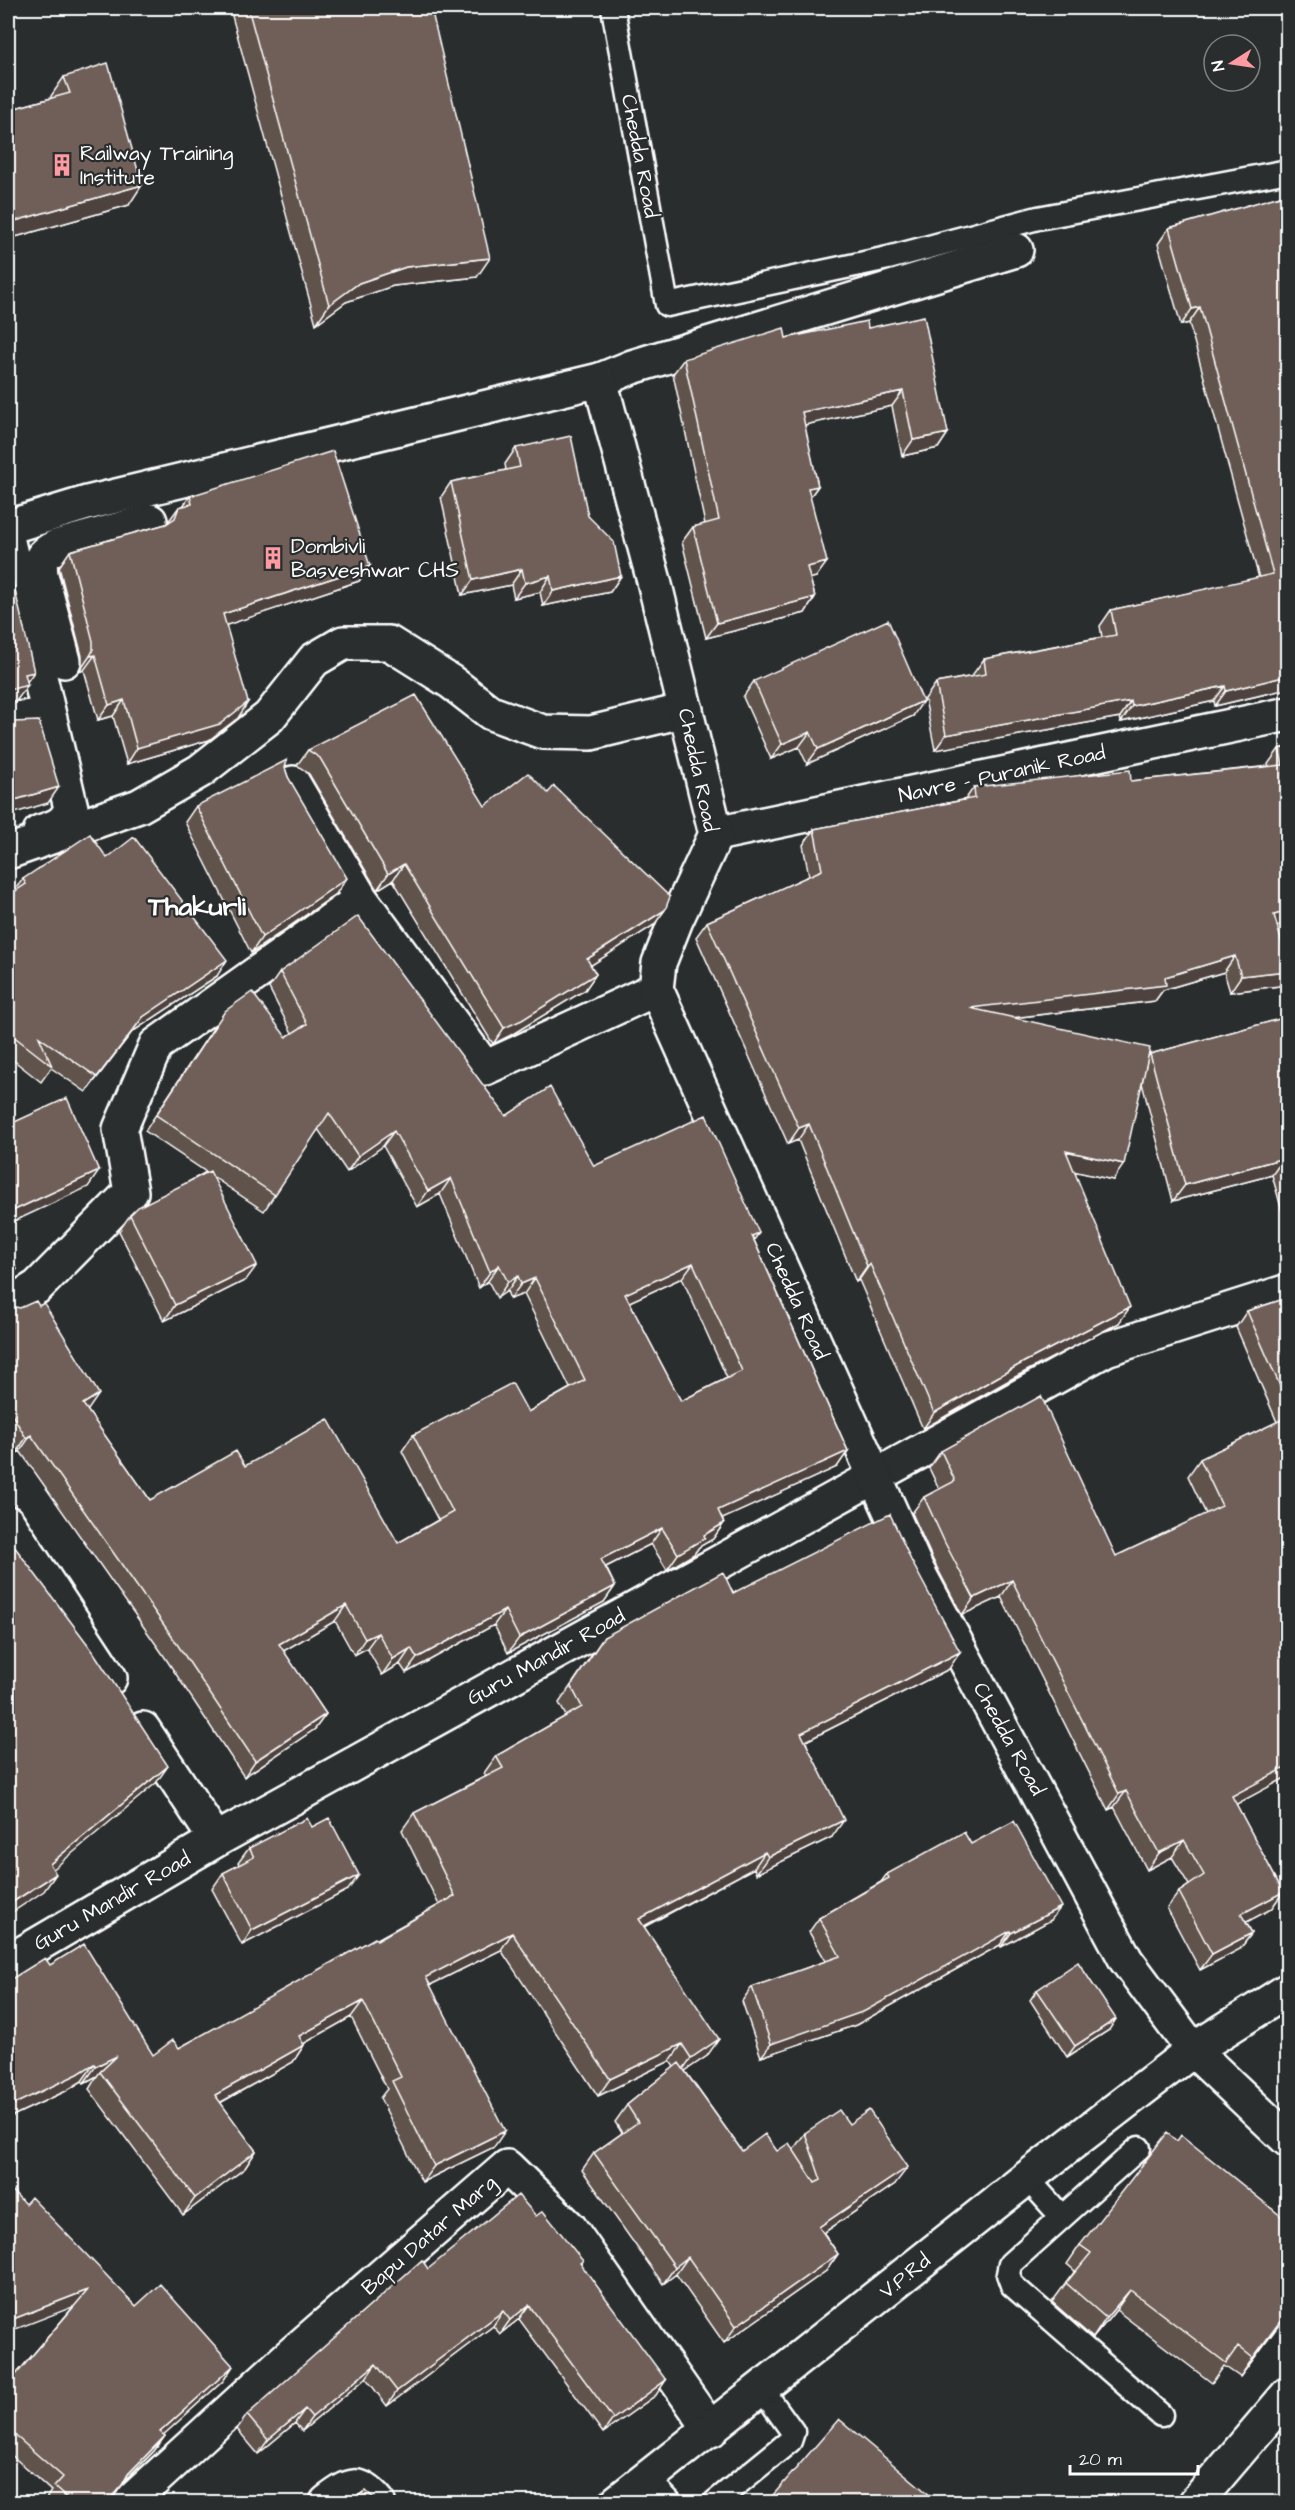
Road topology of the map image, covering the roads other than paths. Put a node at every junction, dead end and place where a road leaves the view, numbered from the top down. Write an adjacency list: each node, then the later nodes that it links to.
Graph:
1 (613, 8): 2 (lane, Chedda Road)
2 (1287, 171)
3 (1016, 250): 4 (street)
4 (600, 380): 5 (street); 12 (street, Chedda Road)
5 (87, 503): 7 (street); 8 (street)
6 (150, 521): 8 (street)
7 (8, 527)
8 (97, 535): 10 (street)
9 (8, 542): 10 (street)
10 (29, 578): 11 (street); 14 (street)
11 (64, 661)
12 (686, 710): 17 (street, Chedda Road); 19 (street)
13 (1287, 714): 17 (street, Navre - Puranik Road)
14 (49, 715): 15 (street); 18 (street)
15 (8, 720)
16 (293, 783): 20 (street)
17 (716, 834): 21 (street, Chedda Road)
18 (8, 842)
19 (8, 852)
20 (361, 899): 21 (street); 23 (street)
21 (656, 988): 24 (street, Chedda Road)
22 (1287, 1291): 24 (street, Guru Mandir Road)
23 (8, 1305)
24 (876, 1475): 26 (street, Guru Mandir Road); 29 (street, Chedda Road)
25 (8, 1523): 26 (street)
26 (216, 1840): 27 (street, Guru Mandir Road)
27 (8, 1962)
28 (1287, 1990): 29 (street, V.P.Rd)
29 (1193, 2050): 30 (street, Chedda Road); 32 (street, V.P.Rd)
30 (1287, 2140)
31 (1139, 2148): 33 (lane)
32 (1027, 2178): 33 (lane); 34 (street, V.P.Rd)
33 (1061, 2217): 36 (lane)
34 (762, 2389): 37 (street, V.P.Rd); 44 (lane)
35 (1287, 2394): 45 (street)
36 (1161, 2415)
37 (711, 2430): 38 (street, V.P.Rd); 39 (street, Bapu Datar Marg)
38 (646, 2478): 42 (street, V.P.Rd); 43 (lane)
39 (130, 2502)
40 (327, 2502): 41 (street)
41 (378, 2502)
42 (617, 2502)
43 (670, 2502)
44 (715, 2502)
45 (1196, 2502)

